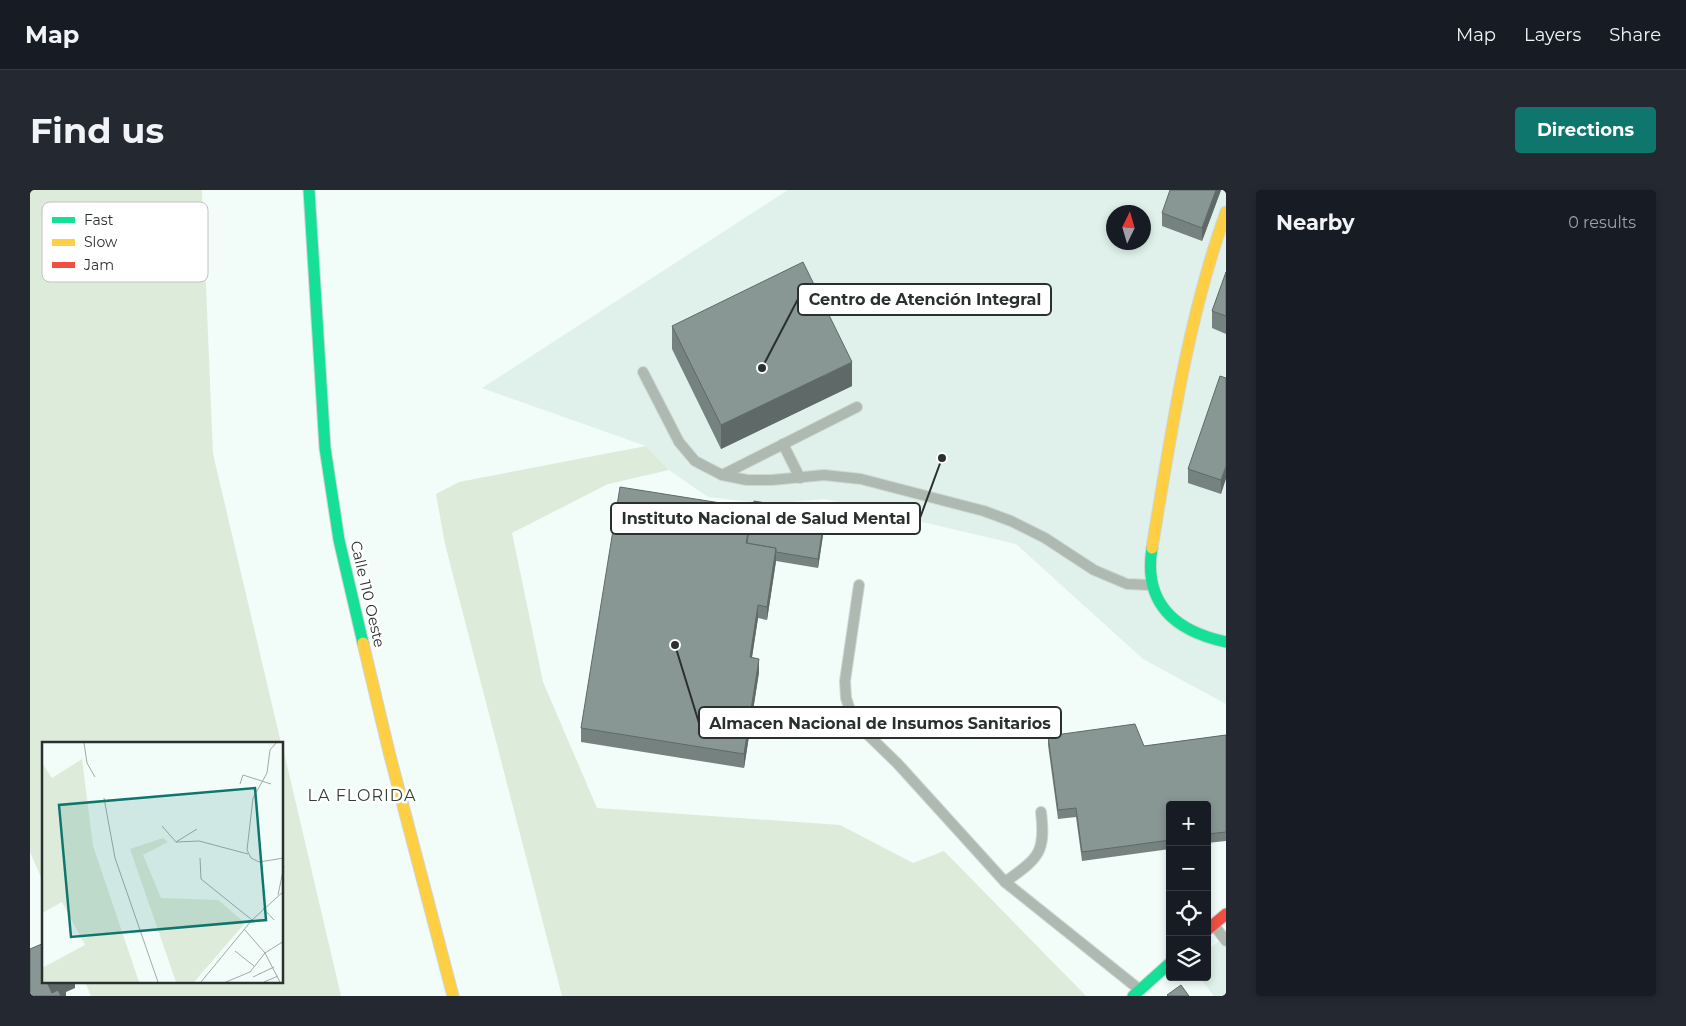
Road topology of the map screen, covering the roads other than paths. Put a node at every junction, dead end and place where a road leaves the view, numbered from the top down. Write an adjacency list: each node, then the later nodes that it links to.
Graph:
1 (309, 190): 19 (street, Calle 110 Oeste)
2 (1226, 212): 9 (street)
3 (643, 372): 6 (lane)
4 (857, 407): 5 (lane)
5 (784, 444): 6 (lane); 7 (lane)
6 (722, 475): 7 (lane)
7 (800, 478): 9 (lane)
8 (859, 585): 12 (lane)
9 (1151, 586): 10 (street)
10 (1226, 642)
11 (1041, 812): 12 (lane)
12 (1005, 882): 18 (lane)
13 (1226, 914): 14 (street)
14 (1211, 926)
15 (1211, 928): 16 (lane)
16 (1226, 941)
17 (1166, 967): 18 (street)
18 (1137, 993)
19 (454, 996)

